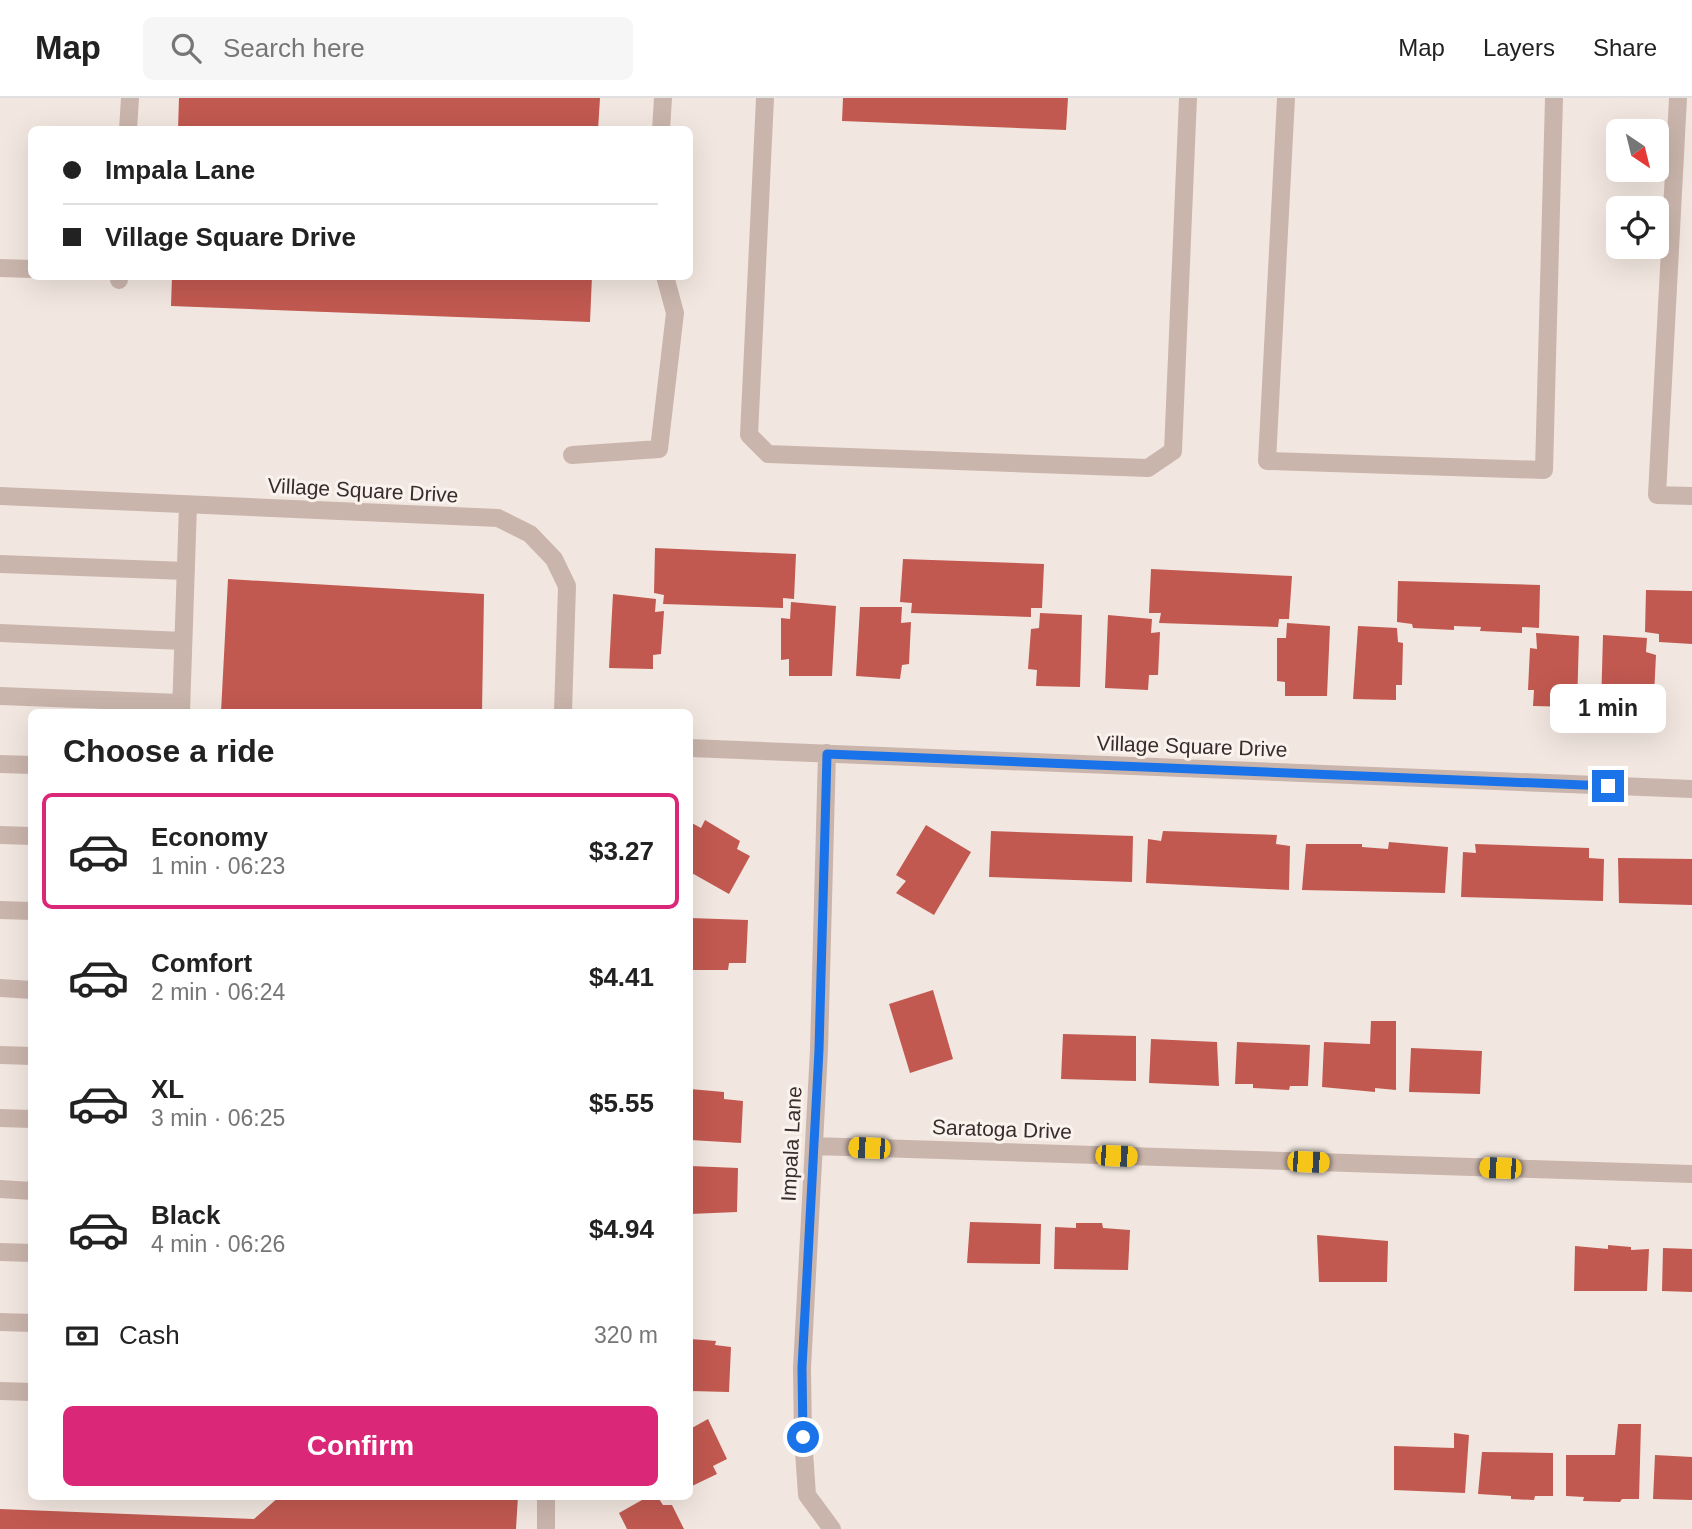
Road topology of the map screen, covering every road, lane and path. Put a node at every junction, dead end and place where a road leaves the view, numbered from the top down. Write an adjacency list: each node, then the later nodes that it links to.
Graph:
1 (130, 98): 8 (street)
2 (663, 98): 9 (street)
3 (765, 98): 4 (street)
4 (1188, 98)
5 (1286, 98): 6 (street)
6 (1554, 98)
7 (1678, 98): 15 (street)
8 (128, 126)
9 (661, 126)
10 (0, 268): 11 (street)
11 (28, 269)
12 (666, 280): 13 (street)
13 (572, 454)
14 (0, 496): 16 (street, Village Square Drive)
15 (1692, 496)
16 (188, 505): 18 (street); 23 (street, Village Square Drive)
17 (0, 564): 18 (street)
18 (186, 571): 20 (street)
19 (0, 633): 20 (street)
20 (183, 641): 22 (street)
21 (0, 696): 22 (street)
22 (181, 708)
23 (563, 709)
24 (693, 748): 25 (street, Village Square Drive)
25 (827, 754): 28 (street, Village Square Drive); 39 (street, Impala Lane)
26 (0, 764): 27 (street)
27 (28, 765)
28 (1692, 789)
29 (0, 835): 30 (street)
30 (28, 836)
31 (0, 911): 32 (street)
32 (28, 911)
33 (0, 988): 34 (street)
34 (28, 990)
35 (0, 1055): 36 (street)
36 (28, 1056)
37 (0, 1118): 38 (street)
38 (28, 1119)
39 (814, 1146): 40 (street, Saratoga Drive); 51 (street, Impala Lane)
40 (1692, 1174)
41 (0, 1189): 42 (street)
42 (28, 1191)
43 (0, 1252): 44 (street)
44 (28, 1253)
45 (0, 1322): 46 (street)
46 (28, 1323)
47 (0, 1391): 48 (street)
48 (28, 1392)
49 (547, 1500): 50 (street)
50 (546, 1529)
51 (832, 1529)

